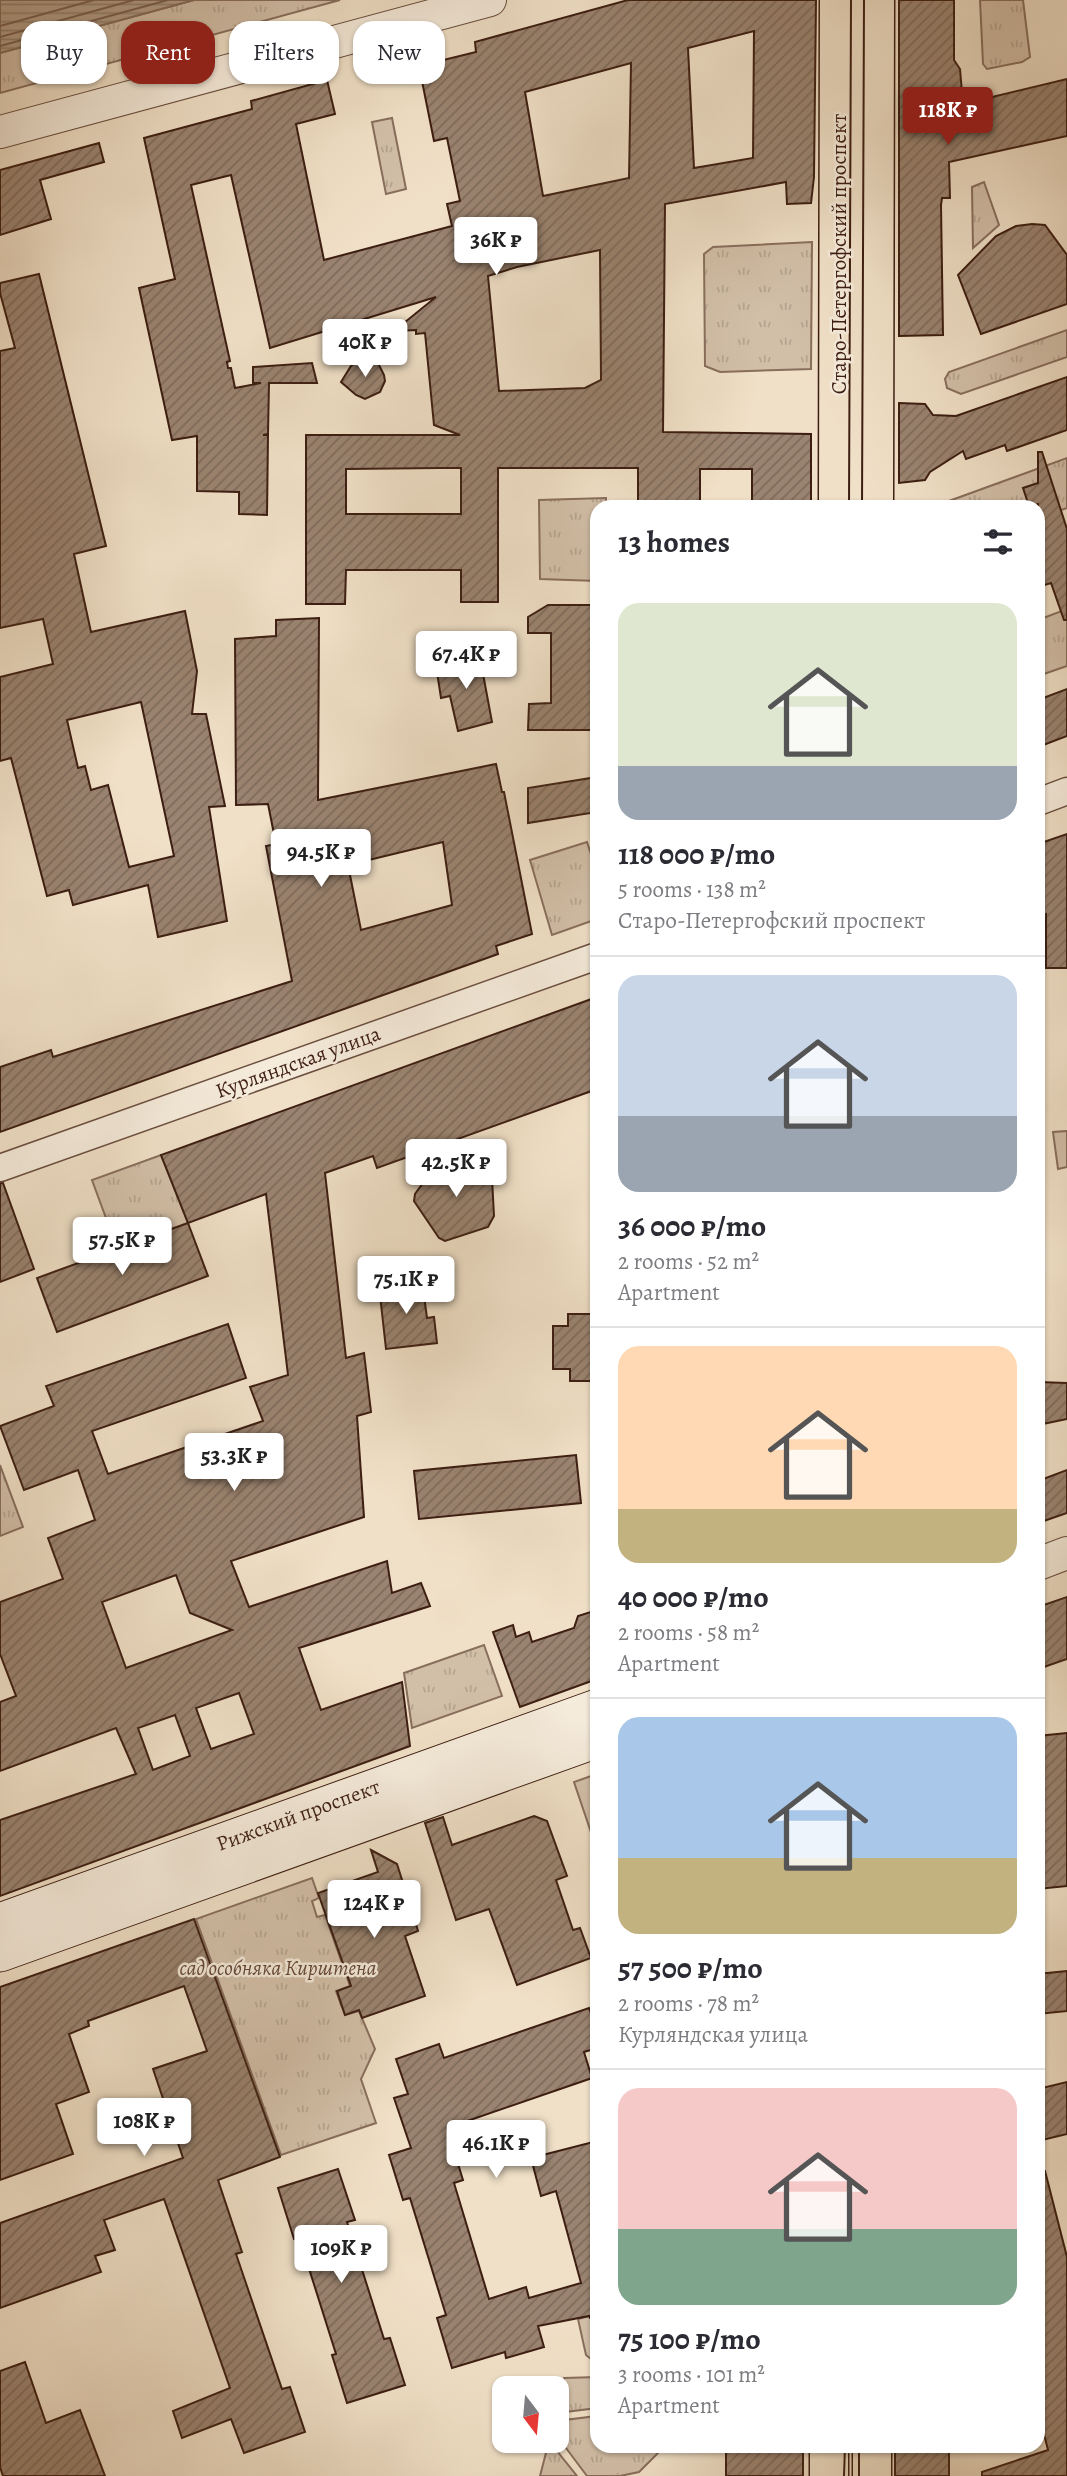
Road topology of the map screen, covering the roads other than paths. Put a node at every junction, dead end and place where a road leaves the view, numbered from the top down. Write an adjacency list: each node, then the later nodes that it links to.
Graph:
1 (490, 0): 4 (street)
2 (839, 0): 5 (main road, Старо-Петергофский проспект)
3 (875, 0): 6 (main road, Старо-Петергофский проспект)
4 (0, 132)
5 (838, 500)
6 (874, 500)
7 (1067, 791): 8 (street)
8 (1045, 799)
9 (590, 958): 10 (street, Курляндская улица)
10 (0, 1168)
11 (1067, 1553): 12 (street)
12 (1045, 1561)
13 (590, 1711): 15 (main road, Рижский проспект)
14 (590, 1742): 16 (main road, Рижский проспект)
15 (0, 1922)
16 (0, 1953)
17 (829, 2453): 19 (main road)
18 (872, 2453): 20 (main road)
19 (829, 2476)
20 (872, 2476)

